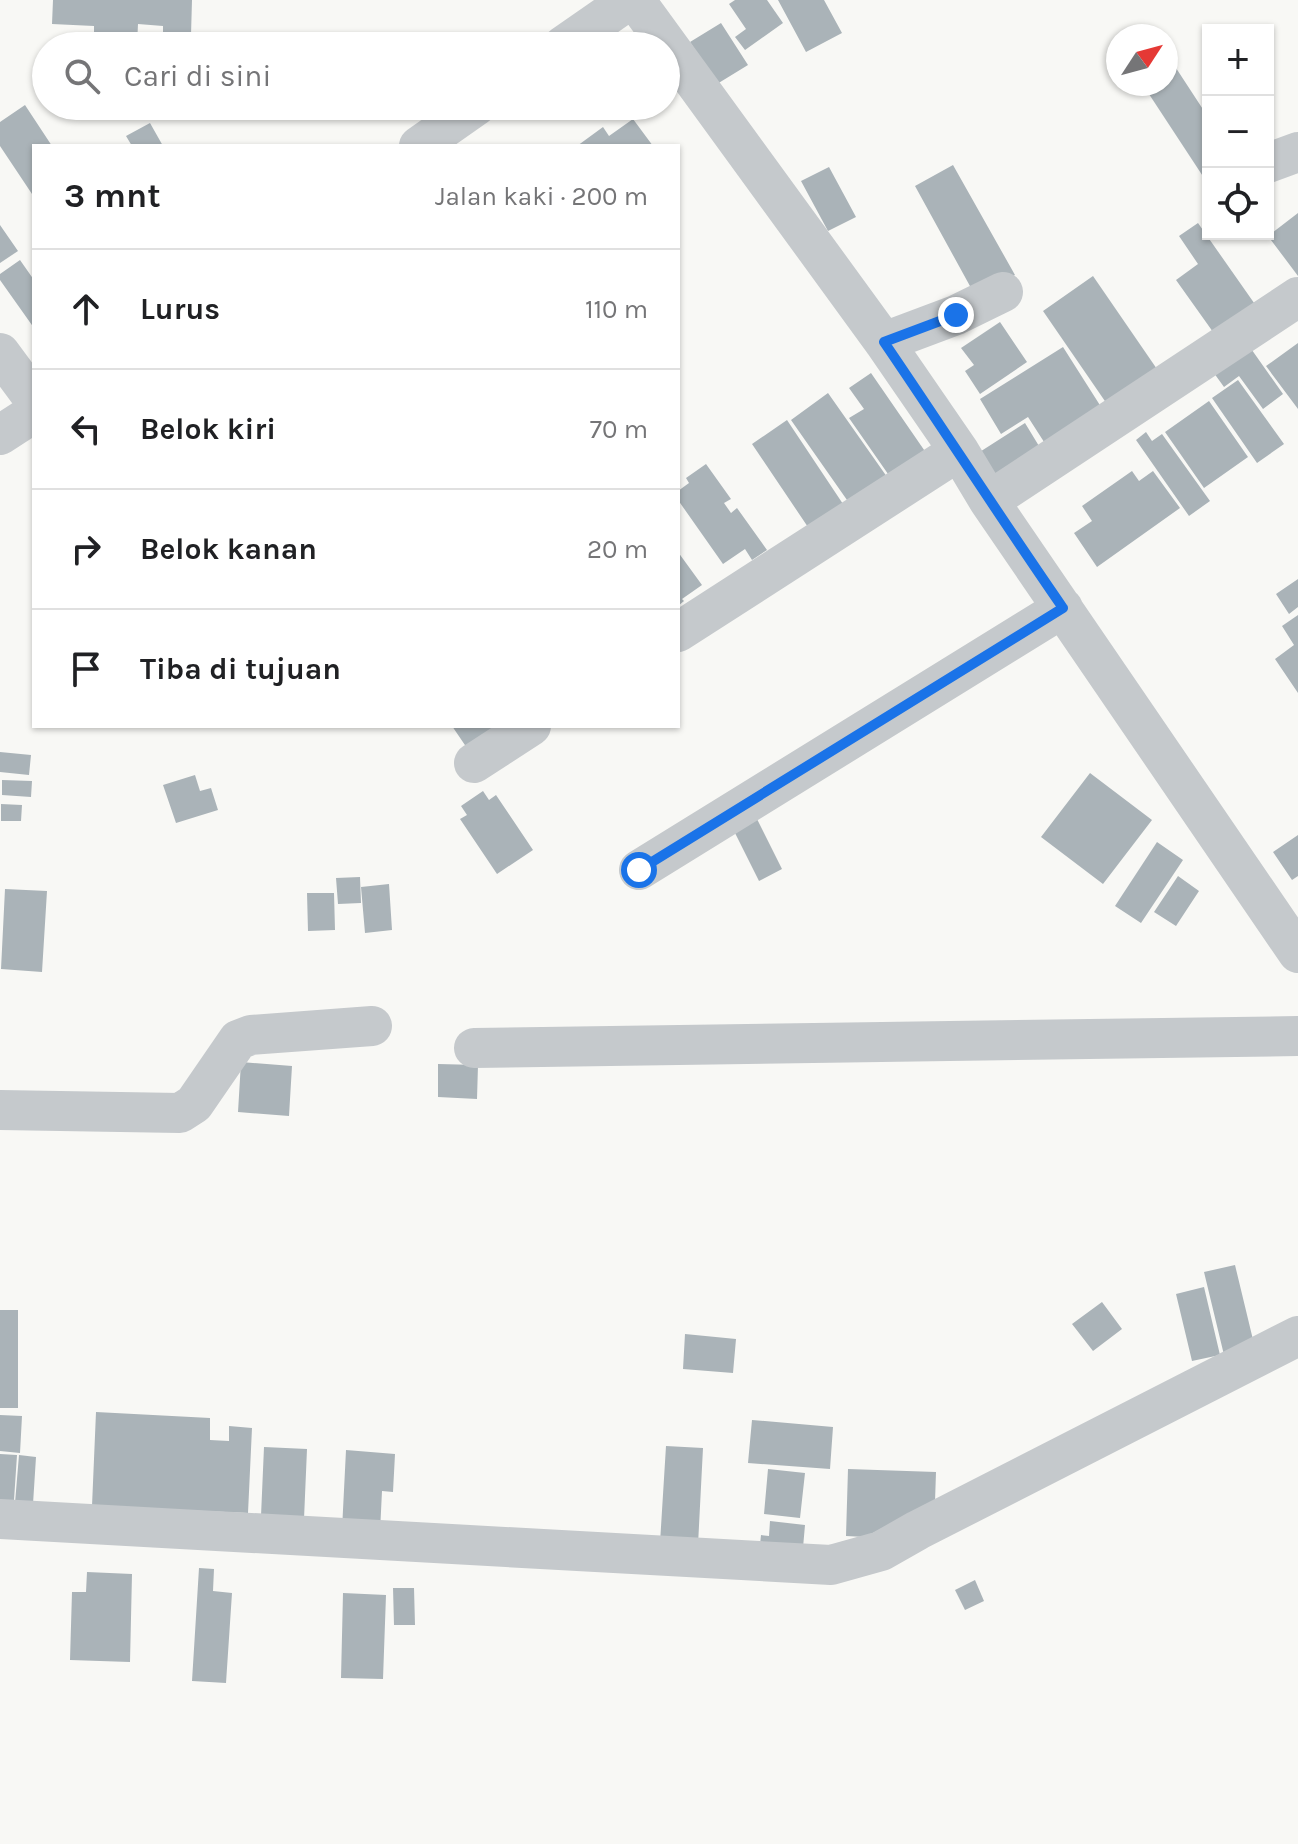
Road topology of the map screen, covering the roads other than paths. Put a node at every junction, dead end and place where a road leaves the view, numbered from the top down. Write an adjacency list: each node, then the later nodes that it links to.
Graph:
1 (623, 2): 2 (street); 3 (street)
2 (582, 32)
3 (646, 32)
4 (680, 76): 11 (street)
5 (456, 120): 6 (street)
6 (422, 144)
7 (1298, 152): 8 (street)
8 (1274, 161)
9 (1003, 292): 11 (street)
10 (1298, 297): 17 (street)
11 (884, 342): 16 (street)
12 (0, 353): 13 (street)
13 (32, 396)
14 (32, 414): 15 (street)
15 (0, 435)
16 (959, 451): 17 (street); 19 (street)
17 (989, 501): 18 (street)
18 (1063, 608): 22 (street); 23 (street)
19 (680, 631)
20 (528, 728): 21 (street)
21 (474, 763)
22 (639, 870)
23 (1298, 953)
24 (372, 1026): 27 (street)
25 (1298, 1036): 26 (street)
26 (474, 1048)
27 (0, 1110)
28 (1298, 1336): 29 (street)
29 (0, 1519)

